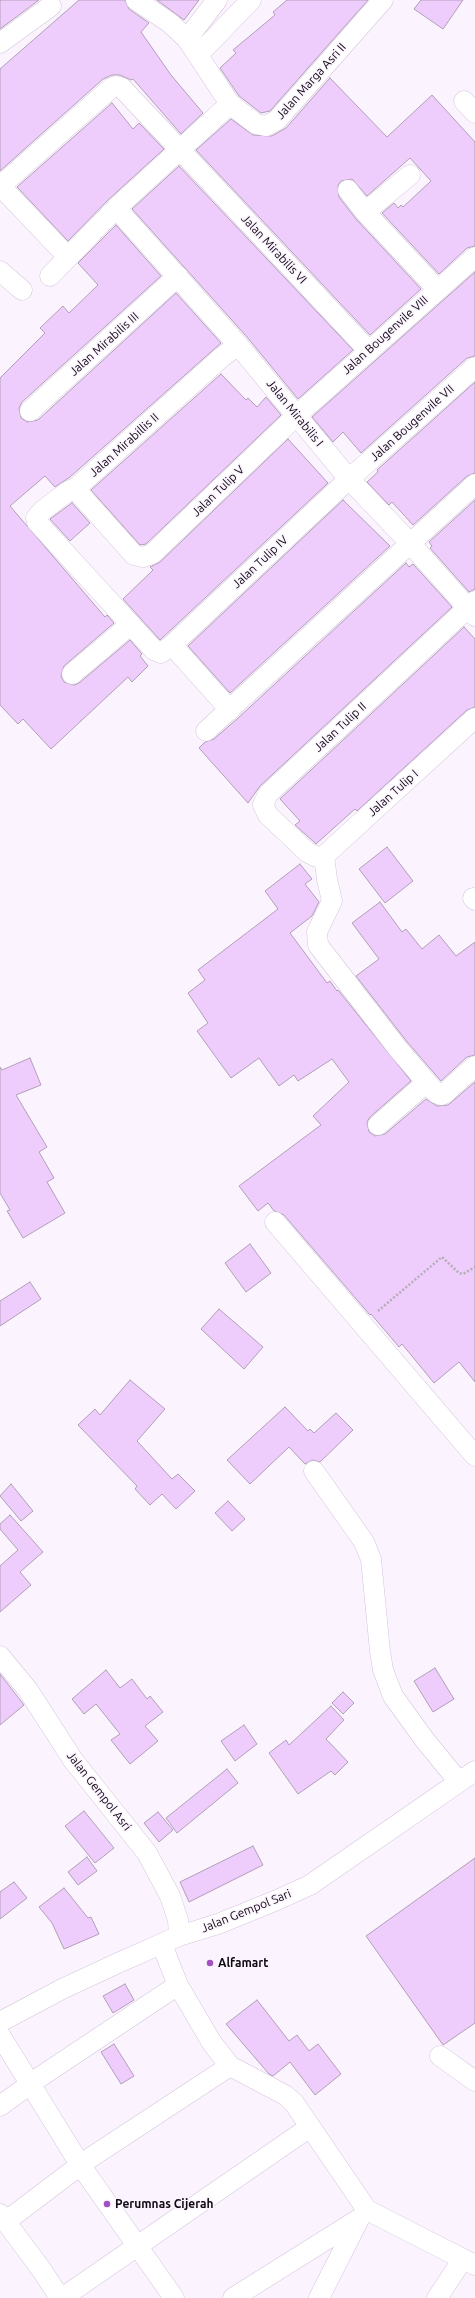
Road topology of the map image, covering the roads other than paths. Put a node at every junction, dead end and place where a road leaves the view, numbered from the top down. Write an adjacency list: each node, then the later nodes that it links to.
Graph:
1 (136, 0): 7 (street, Jalan Marga Asri II)
2 (217, 0): 7 (street)
3 (252, 0): 7 (street)
4 (383, 0): 8 (street, Jalan Marga Asri II)
5 (51, 6): 6 (street)
6 (0, 43)
7 (192, 47): 8 (street, Jalan Marga Asri II)
8 (230, 104): 9 (street)
9 (181, 148): 12 (street); 14 (street, Jalan Mirabilis VI); 22 (street, Jalan Mirabilis VI)
10 (410, 175): 13 (street)
11 (348, 190): 13 (street)
12 (116, 208): 14 (street); 18 (street, Jalan Mirabilis I)
13 (365, 212): 19 (street)
14 (68, 257): 17 (street)
15 (475, 257): 19 (street, Jalan Bougenvile VIII)
16 (0, 271): 20 (street)
17 (50, 276)
18 (178, 276): 21 (street, Jalan Mirabilis I); 24 (street, Jalan Mirabilis III)
19 (436, 289): 22 (street, Jalan Bougenvile VIII)
20 (22, 290)
21 (238, 345): 25 (street, Jalan Mirabilis I); 28 (street, Jalan Mirabillis II)
22 (368, 350): 25 (street, Jalan Bougenvile VIII)
23 (475, 367): 26 (street, Jalan Bougenvile VII)
24 (30, 411)
25 (297, 415): 26 (street, Jalan Mirabilis I); 28 (street, Jalan Tulip V)
26 (349, 479): 29 (street, Jalan Mirabilis I); 32 (street, Jalan Tulip IV)
27 (475, 484): 29 (street)
28 (78, 487): 31 (street, Jalan Mirabillis II)
29 (410, 543): 30 (street, Jalan Mirabilis I); 34 (street)
30 (472, 608): 37 (street, Jalan Tulip II)
31 (130, 625): 32 (street); 33 (street)
32 (172, 645): 34 (street)
33 (72, 674)
34 (230, 710): 36 (street)
35 (471, 729): 37 (street, Jalan Tulip I)
36 (206, 731)
37 (316, 854): 39 (street)
38 (475, 1066): 39 (street)
39 (427, 1082): 40 (street)
40 (378, 1125)
41 (275, 1222): 42 (street)
42 (475, 1456)
43 (314, 1471): 45 (street)
44 (0, 1656): 46 (street, Jalan Gempol Asri)
45 (467, 1777): 46 (street, Jalan Gempol Sari)
46 (171, 1940): 47 (street, Jalan Gempol Asri); 48 (street, Jalan Gempol Sari)
47 (178, 1985): 51 (street, Jalan Gempol Asri); 53 (street)
48 (0, 2022)
49 (0, 2035): 53 (street)
50 (440, 2056): 52 (street)
51 (230, 2066): 55 (street); 56 (street)
52 (475, 2081)
53 (30, 2084): 54 (street); 56 (street)
54 (0, 2106)
55 (310, 2127): 57 (street); 59 (street)
56 (81, 2166): 58 (street); 59 (street)
57 (363, 2215): 60 (street); 63 (street); 64 (street)
58 (2, 2218): 61 (street)
59 (137, 2245): 61 (street); 62 (street)
60 (469, 2262): 65 (street)
61 (61, 2298)
62 (174, 2298)
63 (233, 2298)
64 (319, 2298)
65 (437, 2298)

